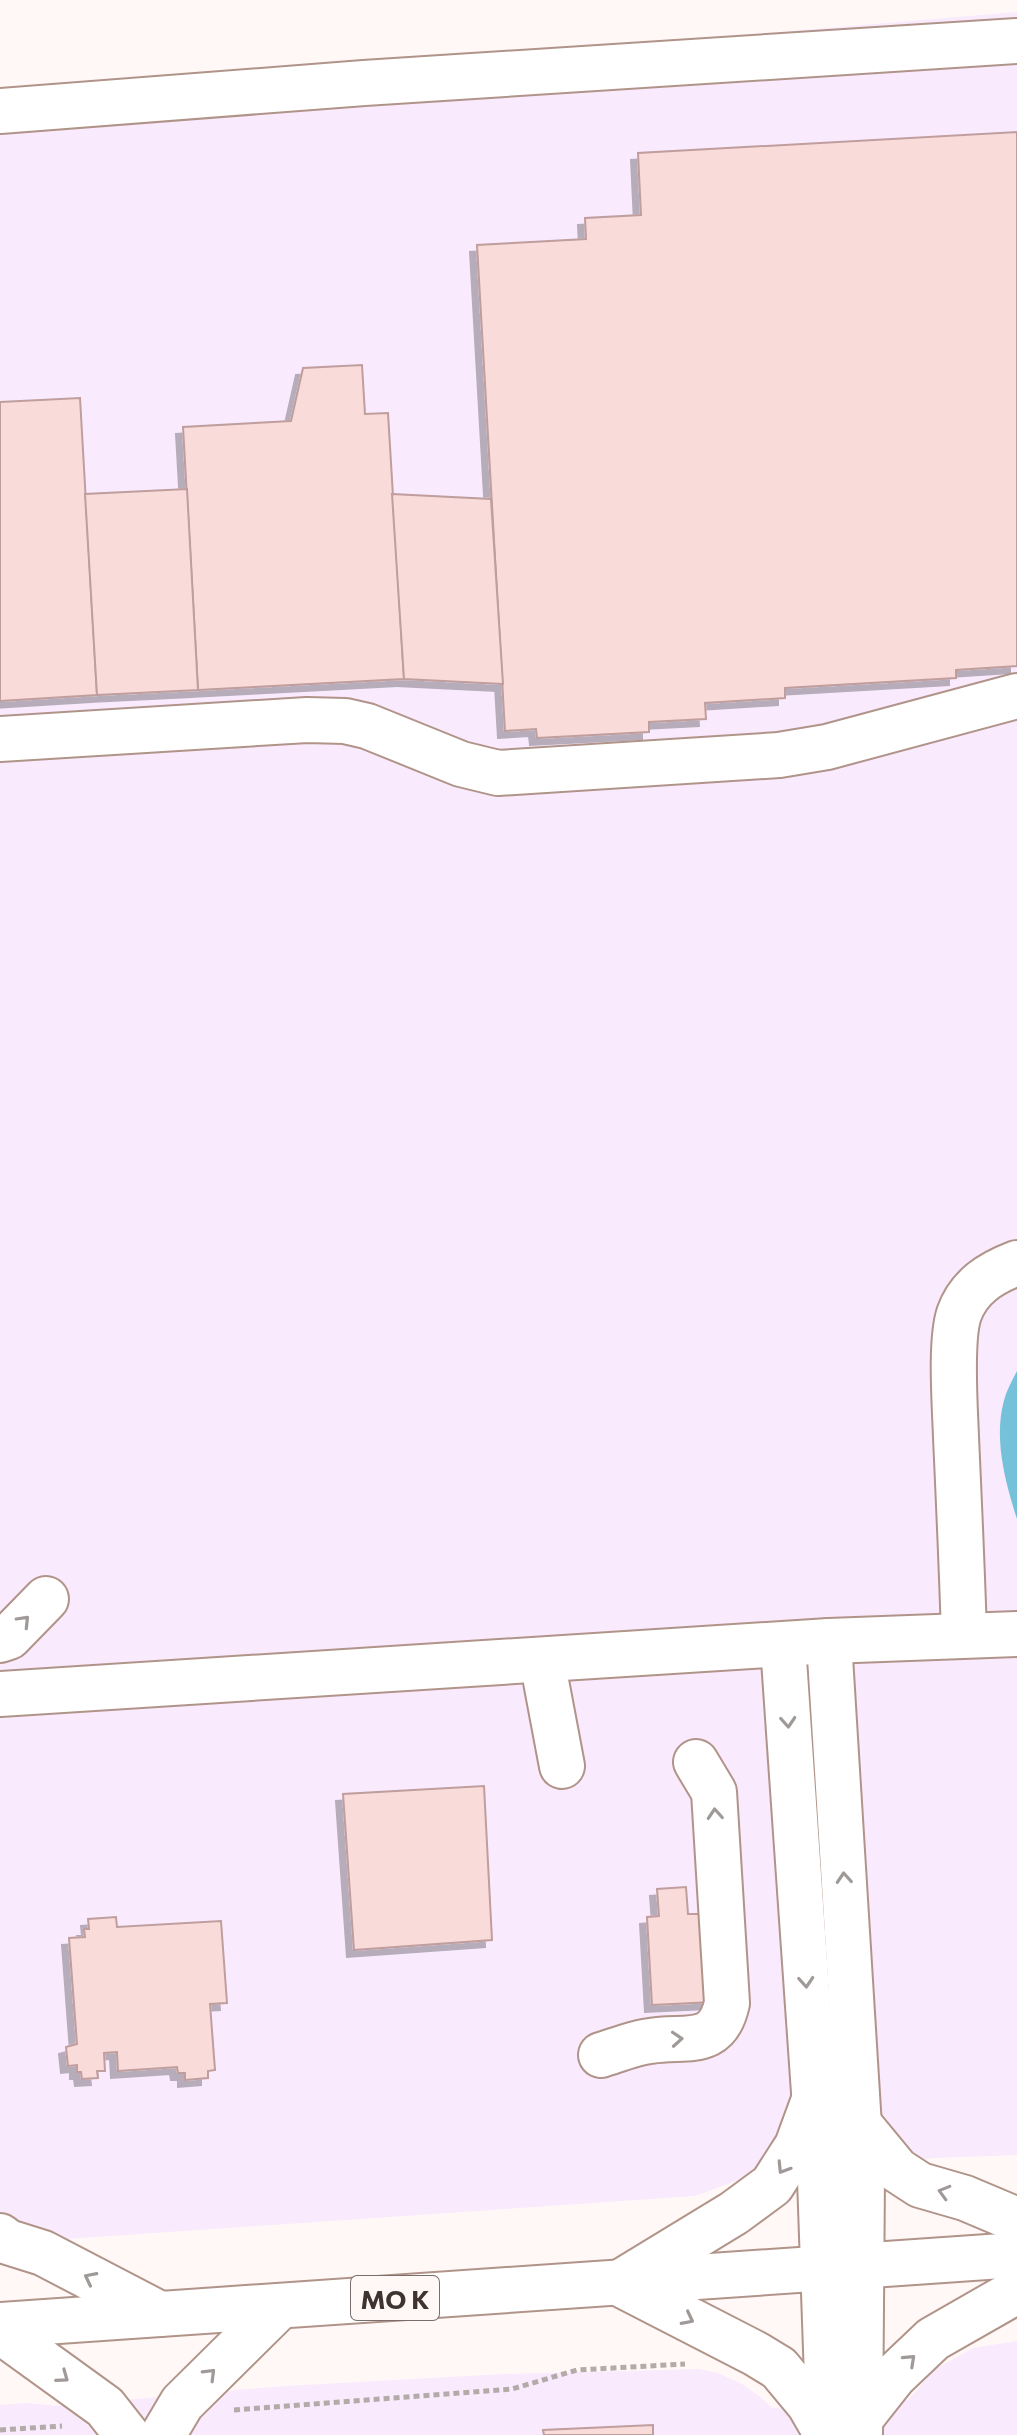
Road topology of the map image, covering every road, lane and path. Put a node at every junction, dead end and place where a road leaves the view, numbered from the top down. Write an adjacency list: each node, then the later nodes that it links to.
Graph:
1 (1017, 41): 2 (street)
2 (0, 111)
3 (1017, 696): 4 (street)
4 (0, 739)
5 (1017, 1263): 8 (street)
6 (46, 1599): 9 (street, one-way to 6)
7 (1017, 1634): 8 (street)
8 (964, 1635): 10 (street)
9 (0, 1640)
10 (829, 1641): 11 (street); 18 (street, one-way to 10)
11 (783, 1645): 12 (street); 17 (street, one-way to 17)
12 (542, 1660): 13 (street); 15 (street)
13 (0, 1694)
14 (696, 1762): 16 (street, one-way to 14)
15 (562, 1766)
16 (601, 2055)
17 (815, 2097): 22 (street); 23 (street, one-way to 23)
18 (859, 2124): 19 (street, one-way to 18); 22 (street)
19 (1017, 2220)
20 (0, 2236): 26 (street, one-way to 20)
21 (1017, 2255): 22 (street, MO K)
22 (843, 2268): 23 (street, MO K); 31 (street)
23 (618, 2283): 25 (street, MO K); 31 (street, one-way to 31)
24 (1017, 2291): 31 (street, one-way to 24)
25 (280, 2306): 26 (street, MO K); 33 (street, one-way to 25)
26 (160, 2314): 27 (street, MO K)
27 (0, 2325)
28 (0, 2331): 32 (street, one-way to 32)
29 (695, 2363): 30 (path)
30 (231, 2410)
31 (844, 2431)
32 (127, 2435)
33 (163, 2435)

